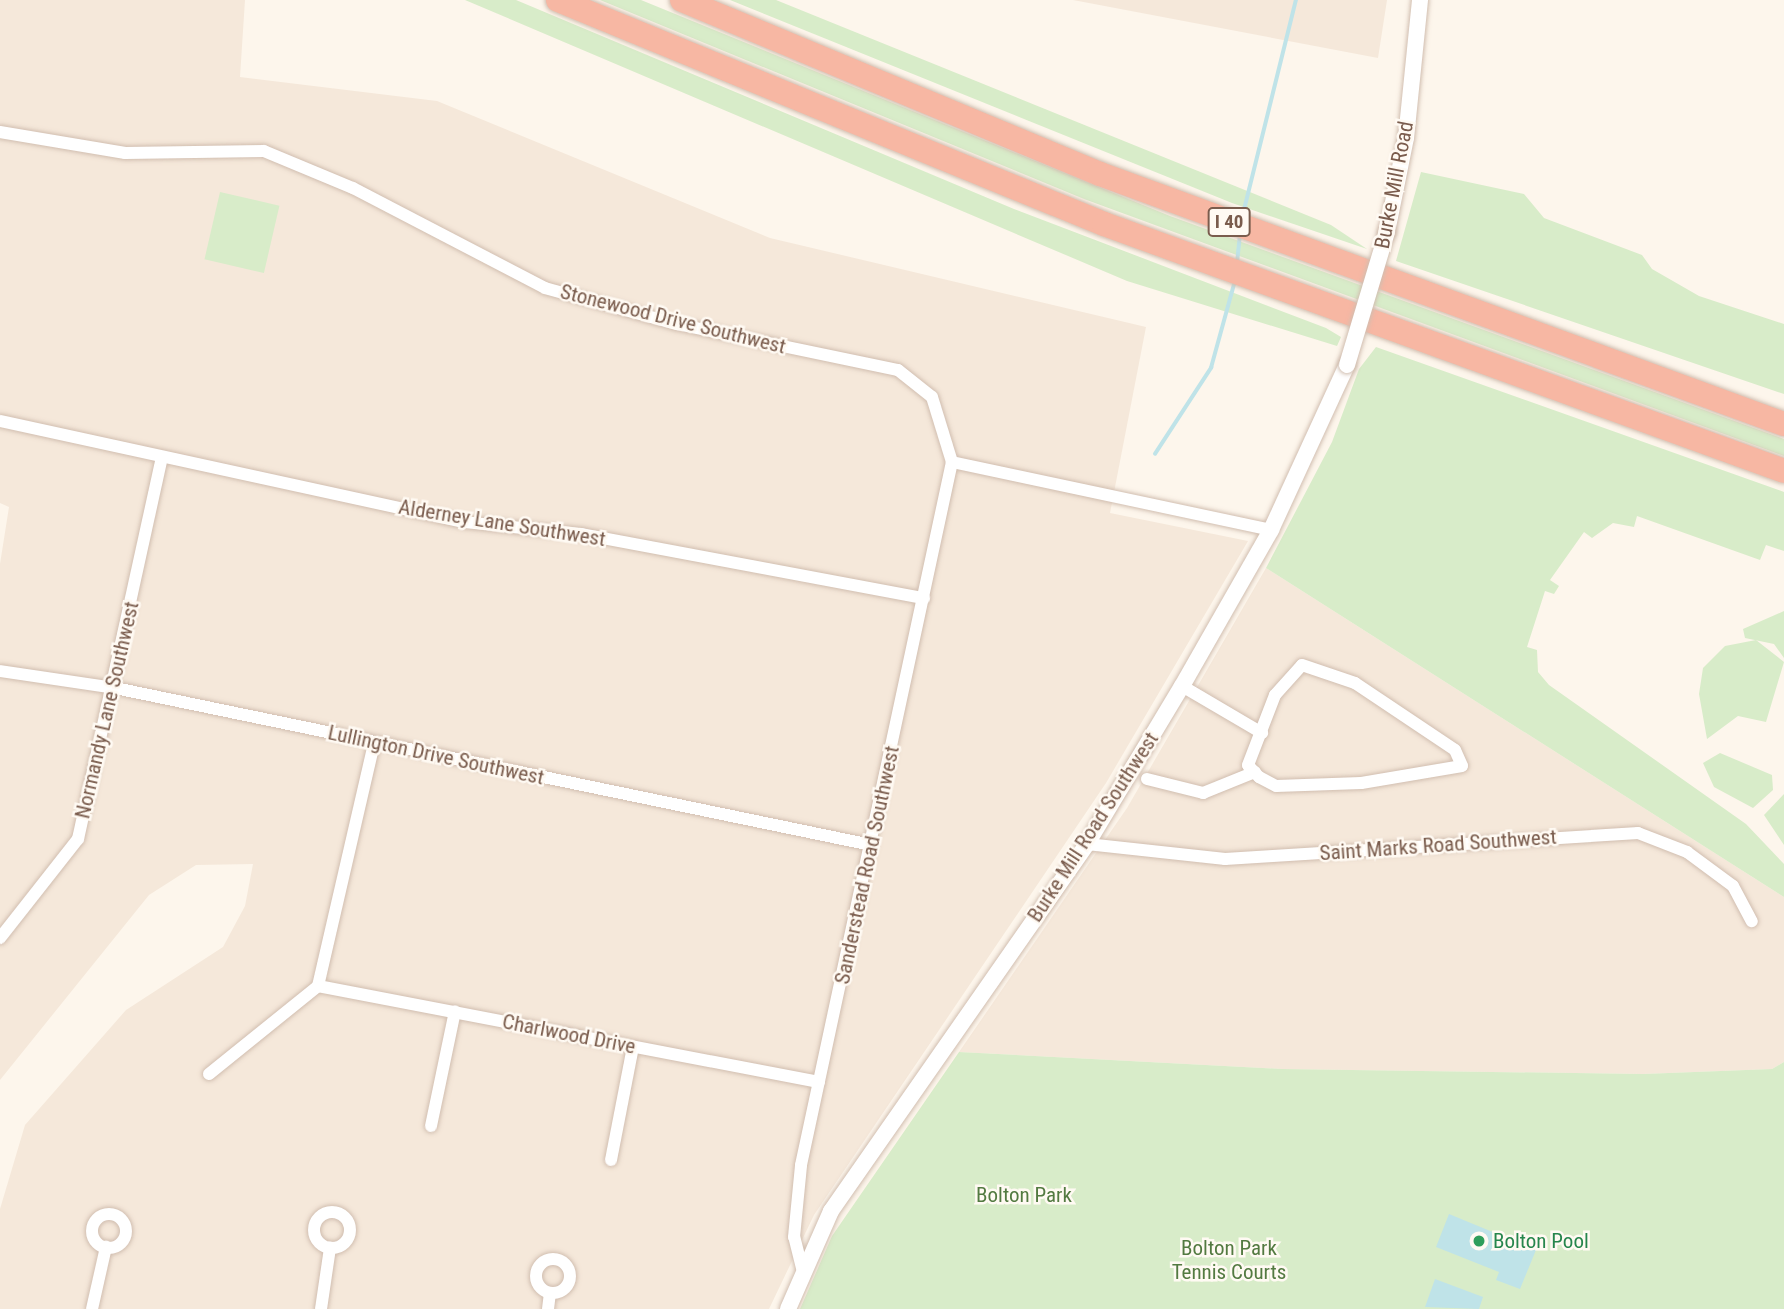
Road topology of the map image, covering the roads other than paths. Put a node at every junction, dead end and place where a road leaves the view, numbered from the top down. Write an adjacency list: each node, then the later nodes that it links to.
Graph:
1 (558, 0): 10 (highway, I 40)
2 (682, 0): 7 (highway, I 40)
3 (1420, 0): 5 (street, Burke Mill Road, bridge)
4 (0, 132): 9 (street, Stonewood Drive Southwest)
5 (1347, 365): 11 (street, Burke Mill Road Southwest)
6 (0, 421): 8 (street, Alderney Lane Southwest)
7 (1784, 424)
8 (162, 458): 12 (street, Alderney Lane Southwest); 15 (street, Normandy Lane Southwest)
9 (952, 462): 11 (street); 12 (street, Sanderstead Road Southwest)
10 (1784, 473)
11 (1271, 530): 14 (street, Burke Mill Road Southwest)
12 (924, 598): 21 (street, Sanderstead Road Southwest)
13 (0, 671): 15 (street, Lullington Drive Southwest)
14 (1182, 686): 16 (street); 20 (street, Burke Mill Road Southwest)
15 (115, 688): 17 (street, Lullington Drive Southwest); 23 (street, Normandy Lane Southwest)
16 (1262, 733): 18 (street); 18 (street)
17 (374, 743): 21 (street, Lullington Drive Southwest); 24 (street)
18 (1255, 772): 19 (street)
19 (1147, 779)
20 (1087, 844): 22 (street, Saint Marks Road Southwest); 33 (street, Burke Mill Road Southwest)
21 (871, 845): 28 (street, Sanderstead Road Southwest)
22 (1752, 921)
23 (0, 938)
24 (318, 986): 25 (street, Charlwood Drive); 27 (street)
25 (455, 1011): 26 (street, Charlwood Drive); 29 (street)
26 (633, 1047): 28 (street, Charlwood Drive); 30 (street)
27 (209, 1074)
28 (819, 1082): 33 (street, Sanderstead Road Southwest)
29 (431, 1126)
30 (611, 1160)
31 (106, 1247): 35 (street)
32 (330, 1248): 36 (street)
33 (802, 1268): 38 (street, Burke Mill Road Southwest)
34 (550, 1293): 37 (street)
35 (92, 1309)
36 (321, 1309)
37 (548, 1309)
38 (788, 1309)

